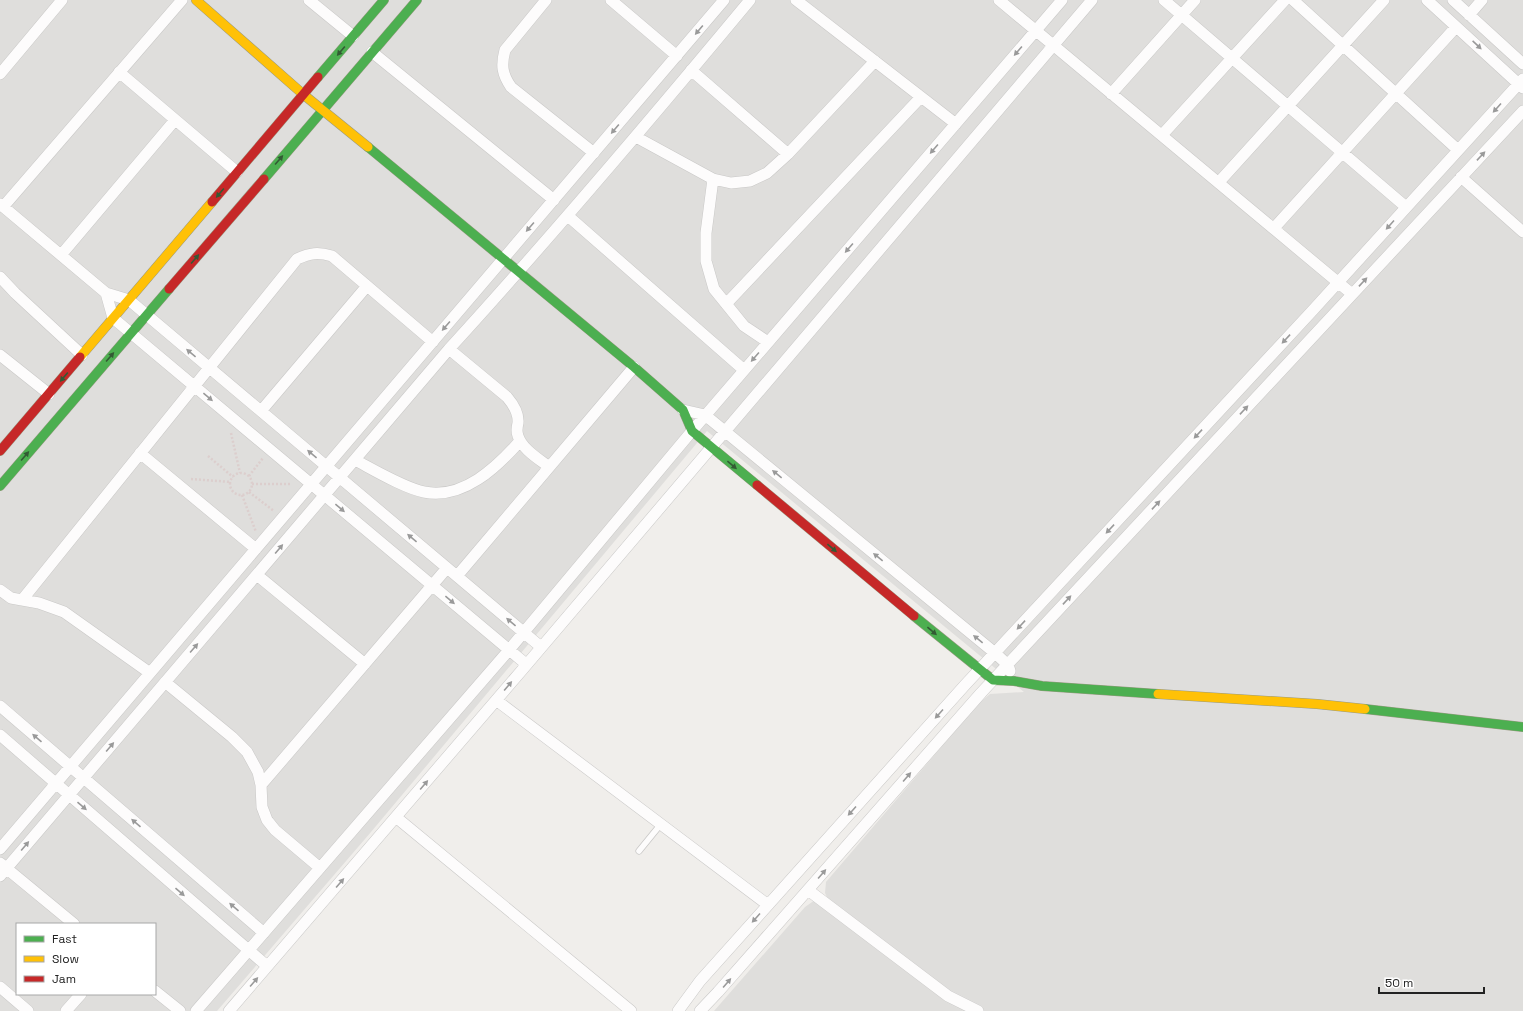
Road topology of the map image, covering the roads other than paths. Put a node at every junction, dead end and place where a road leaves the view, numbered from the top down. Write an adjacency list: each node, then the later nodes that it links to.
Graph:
1 (62, 0): 37 (street)
2 (182, 0): 36 (street)
3 (196, 0): 41 (street)
4 (309, 0): 27 (street)
5 (384, 0): 27 (street)
6 (417, 0): 30 (street)
7 (546, 0): 51 (street)
8 (611, 0): 31 (street)
9 (724, 0): 31 (street, one-way to 31)
10 (750, 0): 35 (street)
11 (796, 0): 33 (street)
12 (999, 0): 26 (street)
13 (1062, 0): 26 (street)
14 (1092, 0): 29 (street)
15 (1164, 0): 23 (street)
16 (1195, 0): 23 (street)
17 (1285, 0): 32 (street)
18 (1294, 0): 28 (street)
19 (1384, 0): 28 (street)
20 (1427, 0): 25 (street)
21 (1453, 0): 24 (street)
22 (1482, 0): 24 (street)
23 (1182, 15): 32 (street); 39 (street)
24 (1469, 15): 34 (street)
25 (1456, 26): 38 (street, one-way to 38); 40 (street)
26 (1036, 30): 29 (street); 47 (street, one-way to 47)
27 (353, 36): 41 (street, one-way to 41)
28 (1343, 45): 40 (street); 43 (street)
29 (1053, 46): 39 (street); 91 (street)
30 (372, 52): 44 (street); 58 (street)
31 (677, 56): 51 (street, one-way to 51)
32 (1232, 58): 43 (street); 48 (street)
33 (875, 61): 42 (street); 53 (street)
34 (1523, 64)
35 (692, 70): 49 (street); 53 (street)
36 (119, 72): 46 (street); 59 (street)
37 (0, 74)
38 (1522, 84): 50 (street, one-way to 50)
39 (1111, 94): 48 (street)
40 (1396, 94): 50 (street); 52 (street)
41 (304, 95): 44 (street); 54 (street)
42 (921, 97): 47 (street); 73 (street)
43 (1288, 106): 52 (street); 57 (street)
44 (323, 110): 65 (street); 74 (street, one-way to 44)
45 (1523, 111): 55 (street, one-way to 45)
46 (175, 120): 54 (street); 64 (street)
47 (956, 124): 78 (street, one-way to 78)
48 (1162, 136): 57 (street)
49 (636, 137): 56 (street); 61 (street)
50 (1458, 150): 60 (street)
51 (594, 153): 58 (street)
52 (1342, 153): 60 (street); 62 (street)
53 (788, 154): 56 (street)
54 (237, 172): 72 (street, one-way to 72)
55 (1461, 177): 63 (street); 71 (street, one-way to 55)
56 (713, 179): 73 (street)
57 (1219, 182): 62 (street)
58 (554, 200): 65 (street, one-way to 65)
59 (1, 206): 64 (street)
60 (1406, 207): 68 (street, one-way to 68)
61 (568, 216): 66 (street); 84 (street)
62 (1274, 228): 68 (street)
63 (1522, 230)
64 (61, 255): 70 (street)
65 (503, 259): 66 (street); 77 (street, one-way to 77)
66 (519, 272): 79 (street); 83 (street)
67 (0, 277): 81 (street)
68 (1338, 281): 71 (street); 113 (street, one-way to 113)
69 (367, 286): 77 (street); 82 (street); 88 (street)
70 (106, 292): 72 (street); 75 (street)
71 (1352, 294): 116 (street, one-way to 71)
72 (129, 300): 74 (street); 75 (street)
73 (726, 304): 78 (street)
74 (147, 315): 76 (street); 82 (street, one-way to 74)
75 (113, 318): 76 (street); 81 (street)
76 (131, 333): 85 (street); 101 (street, one-way to 76)
77 (433, 342): 97 (street)
78 (768, 342): 84 (street, one-way to 84)
79 (450, 349): 92 (street); 96 (street)
80 (0, 355): 86 (street)
81 (82, 355): 86 (street, one-way to 86)
82 (209, 368): 85 (street); 88 (street)
83 (634, 368): 87 (street); 98 (street)
84 (744, 370): 89 (street)
85 (194, 386): 95 (street); 100 (street, one-way to 100)
86 (49, 394): 94 (street)
87 (683, 410): 89 (street); 90 (street)
88 (261, 411): 97 (street, one-way to 88)
89 (705, 415): 90 (street); 91 (street)
90 (692, 431): 93 (street); 110 (street)
91 (725, 431): 93 (street); 113 (street, one-way to 91)
92 (520, 441): 96 (street); 98 (street)
93 (711, 447): 111 (street); 117 (street, one-way to 117)
94 (0, 452)
95 (140, 453): 103 (street); 109 (street)
96 (355, 460): 99 (street)
97 (326, 466): 99 (street); 100 (street)
98 (549, 467): 106 (street)
99 (340, 478): 102 (street); 104 (street, one-way to 99)
100 (311, 484): 102 (street); 103 (street)
101 (0, 486)
102 (325, 495): 105 (street, one-way to 102); 107 (street, one-way to 107)
103 (258, 546): 118 (street)
104 (447, 568): 106 (street); 107 (street)
105 (257, 575): 114 (street); 121 (street, one-way to 105)
106 (457, 576): 110 (street, one-way to 106)
107 (432, 585): 112 (street, one-way to 112); 114 (street)
108 (0, 590): 109 (street)
109 (22, 600): 118 (street)
110 (524, 632): 111 (street); 112 (street)
111 (540, 647): 115 (street)
112 (509, 650): 115 (street); 135 (street)
113 (995, 653): 116 (street); 117 (street)
114 (365, 664): 129 (street)
115 (526, 664): 122 (street, one-way to 115)
116 (1008, 665): 119 (street); 120 (street)
117 (979, 670): 119 (street); 138 (street, one-way to 138)
118 (150, 673): 126 (street)
119 (993, 680): 120 (street); 137 (street, one-way to 119)
120 (1014, 681): 124 (street)
121 (165, 682): 127 (street, one-way to 121); 129 (street)
122 (496, 700): 131 (street, one-way to 122); 132 (street)
123 (0, 706): 126 (street, one-way to 123)
124 (1523, 727)
125 (0, 735): 128 (street)
126 (70, 766): 127 (street); 128 (street)
127 (84, 778): 130 (street); 140 (street, one-way to 127)
128 (56, 783): 130 (street); 133 (street)
129 (261, 785): 135 (street)
130 (69, 795): 136 (street, one-way to 130); 141 (street, one-way to 141)
131 (397, 818): 142 (street, one-way to 131); 151 (street)
132 (661, 824): 134 (lane); 138 (street)
133 (0, 848)
134 (639, 851)
135 (320, 868): 140 (street)
136 (2, 869): 139 (street)
137 (808, 890): 153 (street, one-way to 137); 154 (street)
138 (768, 905): 152 (street, one-way to 152)
139 (73, 923)
140 (264, 933): 141 (street)
141 (249, 950): 142 (street); 149 (street)
142 (267, 966): 150 (street, one-way to 142)
143 (0, 987): 146 (street)
144 (156, 992): 148 (street)
145 (80, 995): 147 (street)
146 (28, 1011)
147 (66, 1011)
148 (180, 1011)
149 (196, 1011)
150 (229, 1011)
151 (631, 1011)
152 (678, 1011)
153 (700, 1011)
154 (978, 1011)

